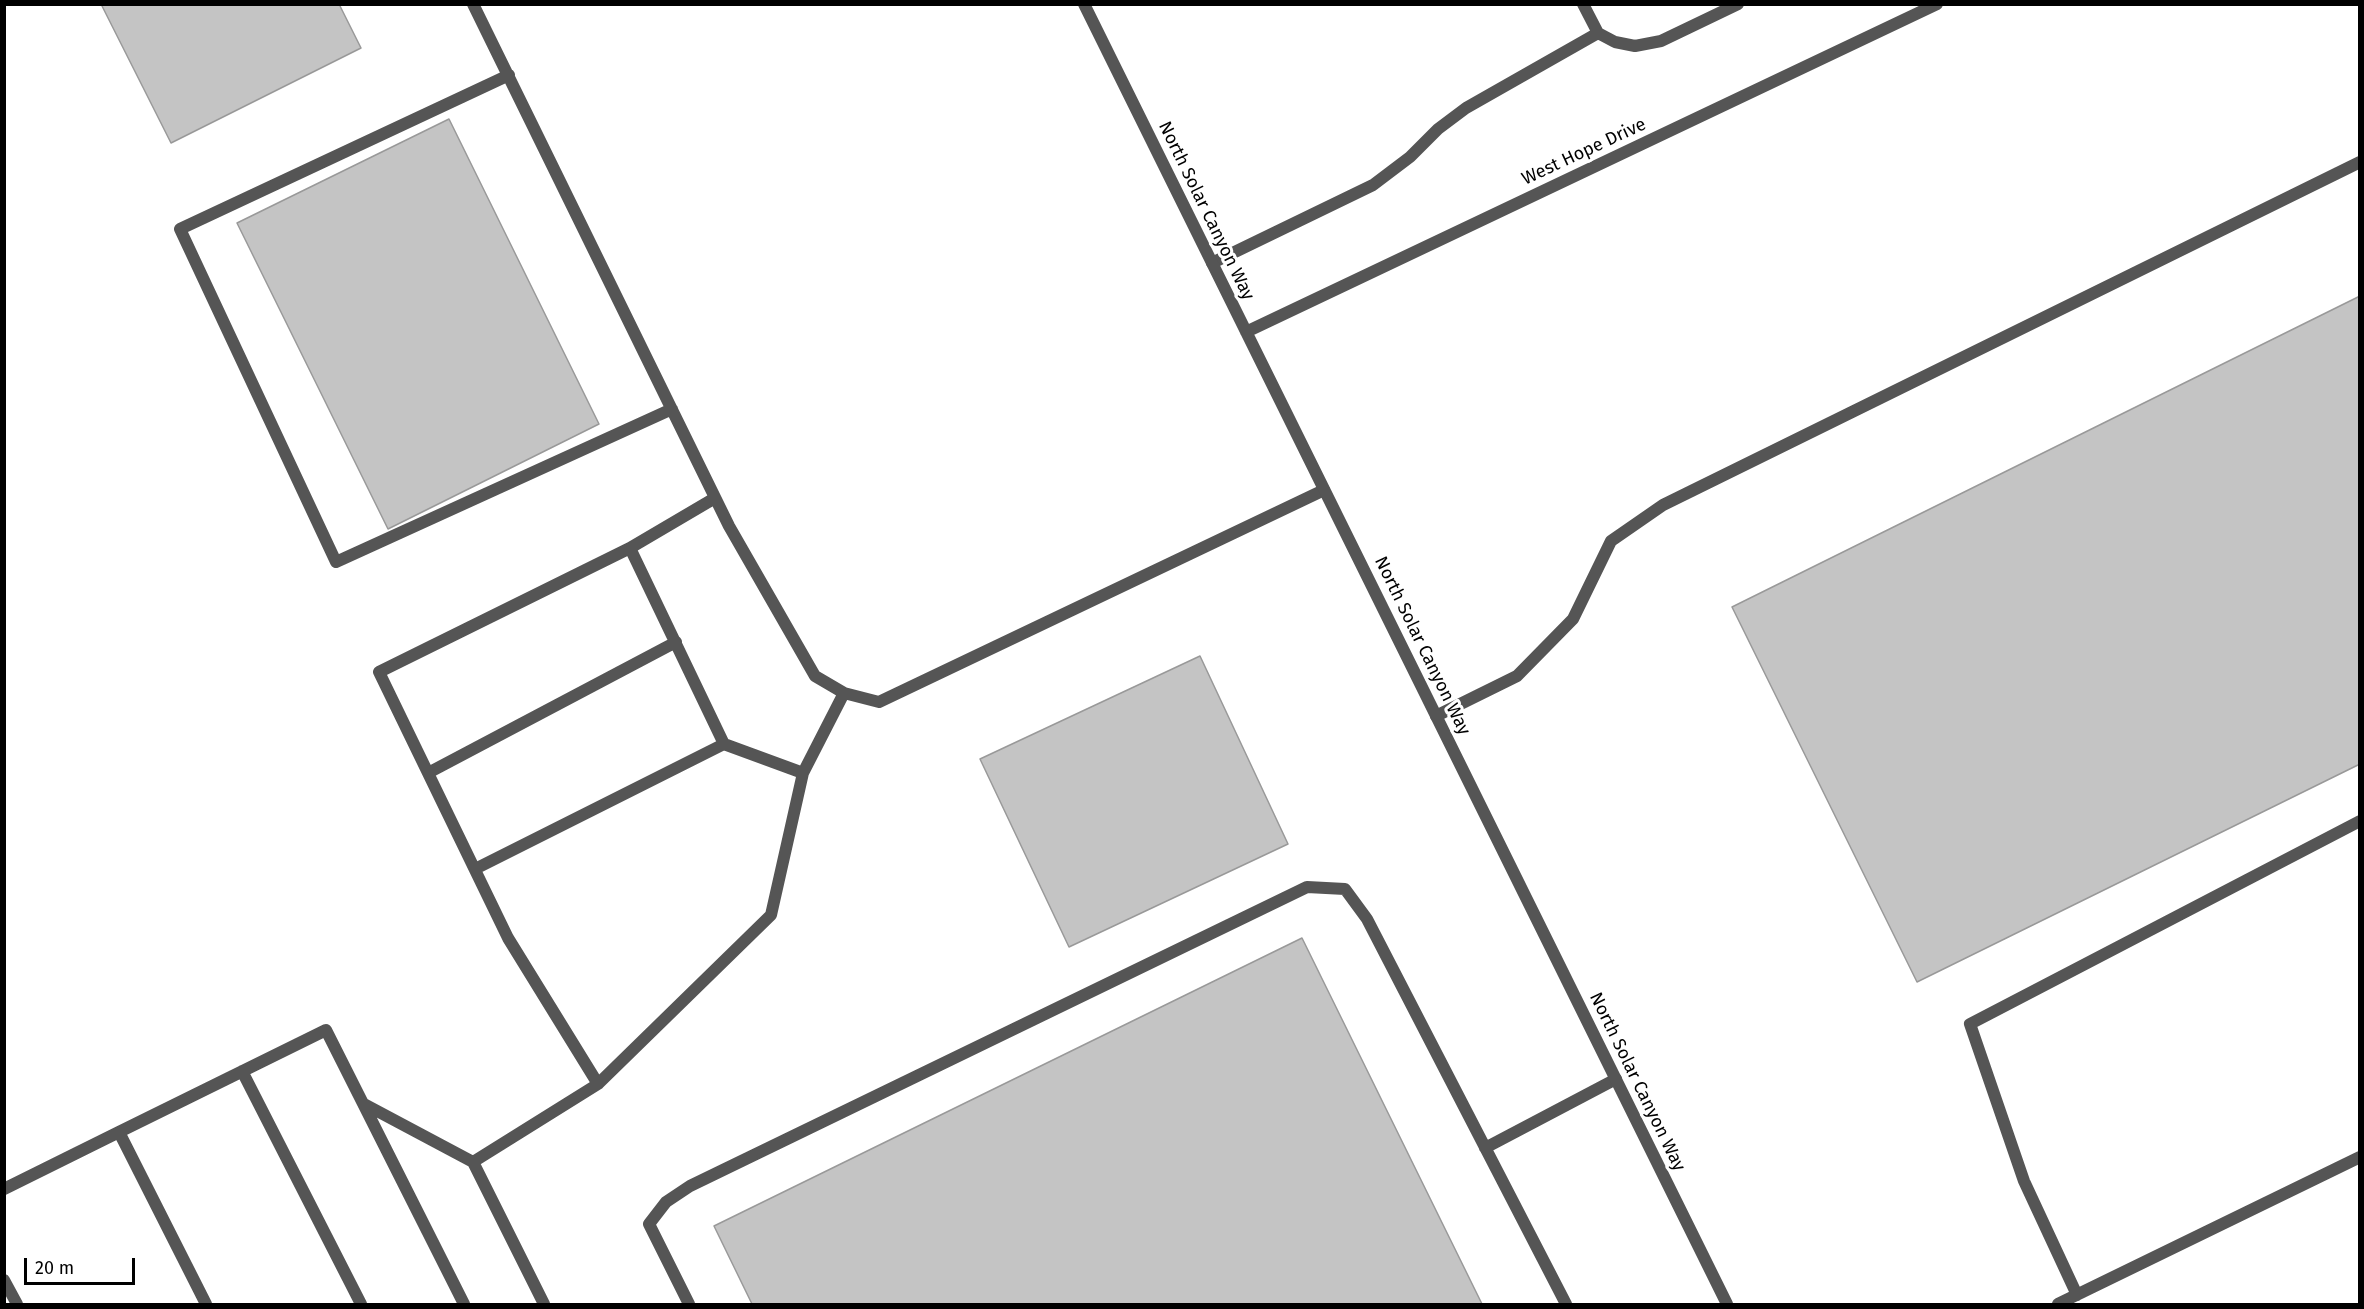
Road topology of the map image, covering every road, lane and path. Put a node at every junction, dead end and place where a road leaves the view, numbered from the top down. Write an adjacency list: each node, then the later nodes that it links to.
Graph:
1 (473, 4): 7 (street)
2 (1083, 4): 9 (street, North Solar Canyon Way)
3 (1583, 4): 6 (street)
4 (1738, 4): 6 (street)
5 (1937, 4): 10 (street, West Hope Drive)
6 (1598, 33): 9 (street)
7 (509, 75): 11 (street); 11 (street)
8 (2360, 162): 17 (street)
9 (1212, 264): 10 (street, North Solar Canyon Way)
10 (1246, 332): 12 (street, North Solar Canyon Way)
11 (672, 409): 13 (street)
12 (1324, 490): 16 (street); 17 (street, North Solar Canyon Way)
13 (715, 498): 14 (street); 16 (street)
14 (630, 548): 15 (street); 19 (street)
15 (676, 642): 18 (street); 19 (street)
16 (844, 693): 20 (street)
17 (1436, 716): 24 (street, North Solar Canyon Way)
18 (724, 744): 20 (street); 22 (street)
19 (428, 773): 22 (street)
20 (803, 773): 25 (street)
21 (2360, 821): 33 (street)
22 (475, 869): 25 (street)
23 (242, 1071): 26 (street); 27 (street); 36 (street)
24 (1616, 1079): 28 (street); 41 (street, North Solar Canyon Way)
25 (598, 1084): 30 (street)
26 (364, 1104): 30 (street); 37 (street)
27 (119, 1132): 31 (street); 35 (street)
28 (1485, 1148): 39 (street); 40 (street)
29 (2360, 1157): 33 (street)
30 (473, 1162): 38 (street)
31 (4, 1190)
32 (4, 1280): 34 (street)
33 (2077, 1295): 42 (street)
34 (17, 1305)
35 (206, 1305)
36 (361, 1305)
37 (464, 1305)
38 (544, 1305)
39 (689, 1305)
40 (1566, 1305)
41 (1727, 1305)
42 (2058, 1305)

